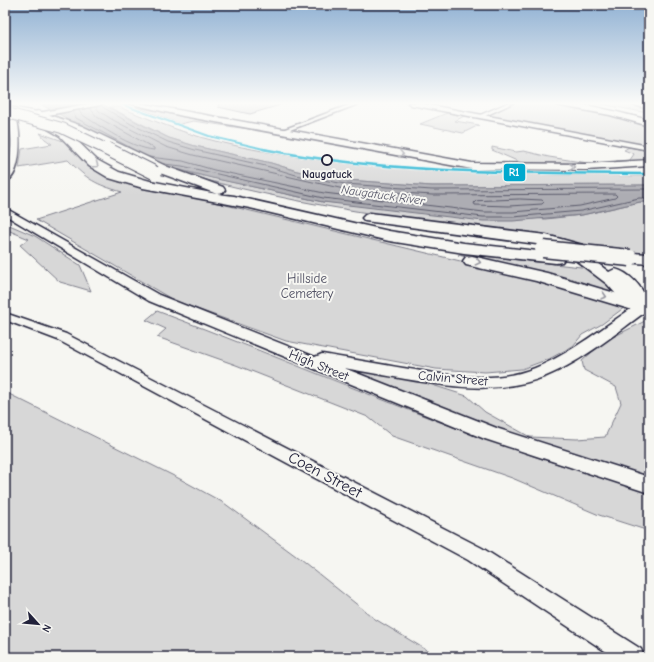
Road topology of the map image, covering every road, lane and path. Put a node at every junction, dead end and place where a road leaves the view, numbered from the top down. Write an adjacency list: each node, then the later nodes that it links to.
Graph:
1 (15, 134): 10 (street)
2 (60, 134): 9 (highway)
3 (64, 134): 12 (highway, one-way to 12)
4 (87, 134): 9 (highway)
5 (291, 134): 8 (street, one-way to 8)
6 (575, 134): 7 (street)
7 (649, 148)
8 (649, 163)
9 (155, 173): 11 (highway); 12 (highway)
10 (5, 179)
11 (271, 202): 15 (highway); 16 (highway)
12 (248, 204): 14 (highway)
13 (7, 214): 20 (street, High Street)
14 (292, 214): 16 (highway); 18 (highway, one-way to 18)
15 (577, 249): 18 (main road); 18 (main road)
16 (550, 254): 17 (highway)
17 (643, 263)
18 (647, 304): 20 (street, Calvin Street)
19 (5, 316): 22 (street, Coen Street)
20 (292, 354): 21 (street, High Street)
21 (649, 485)
22 (633, 657)

